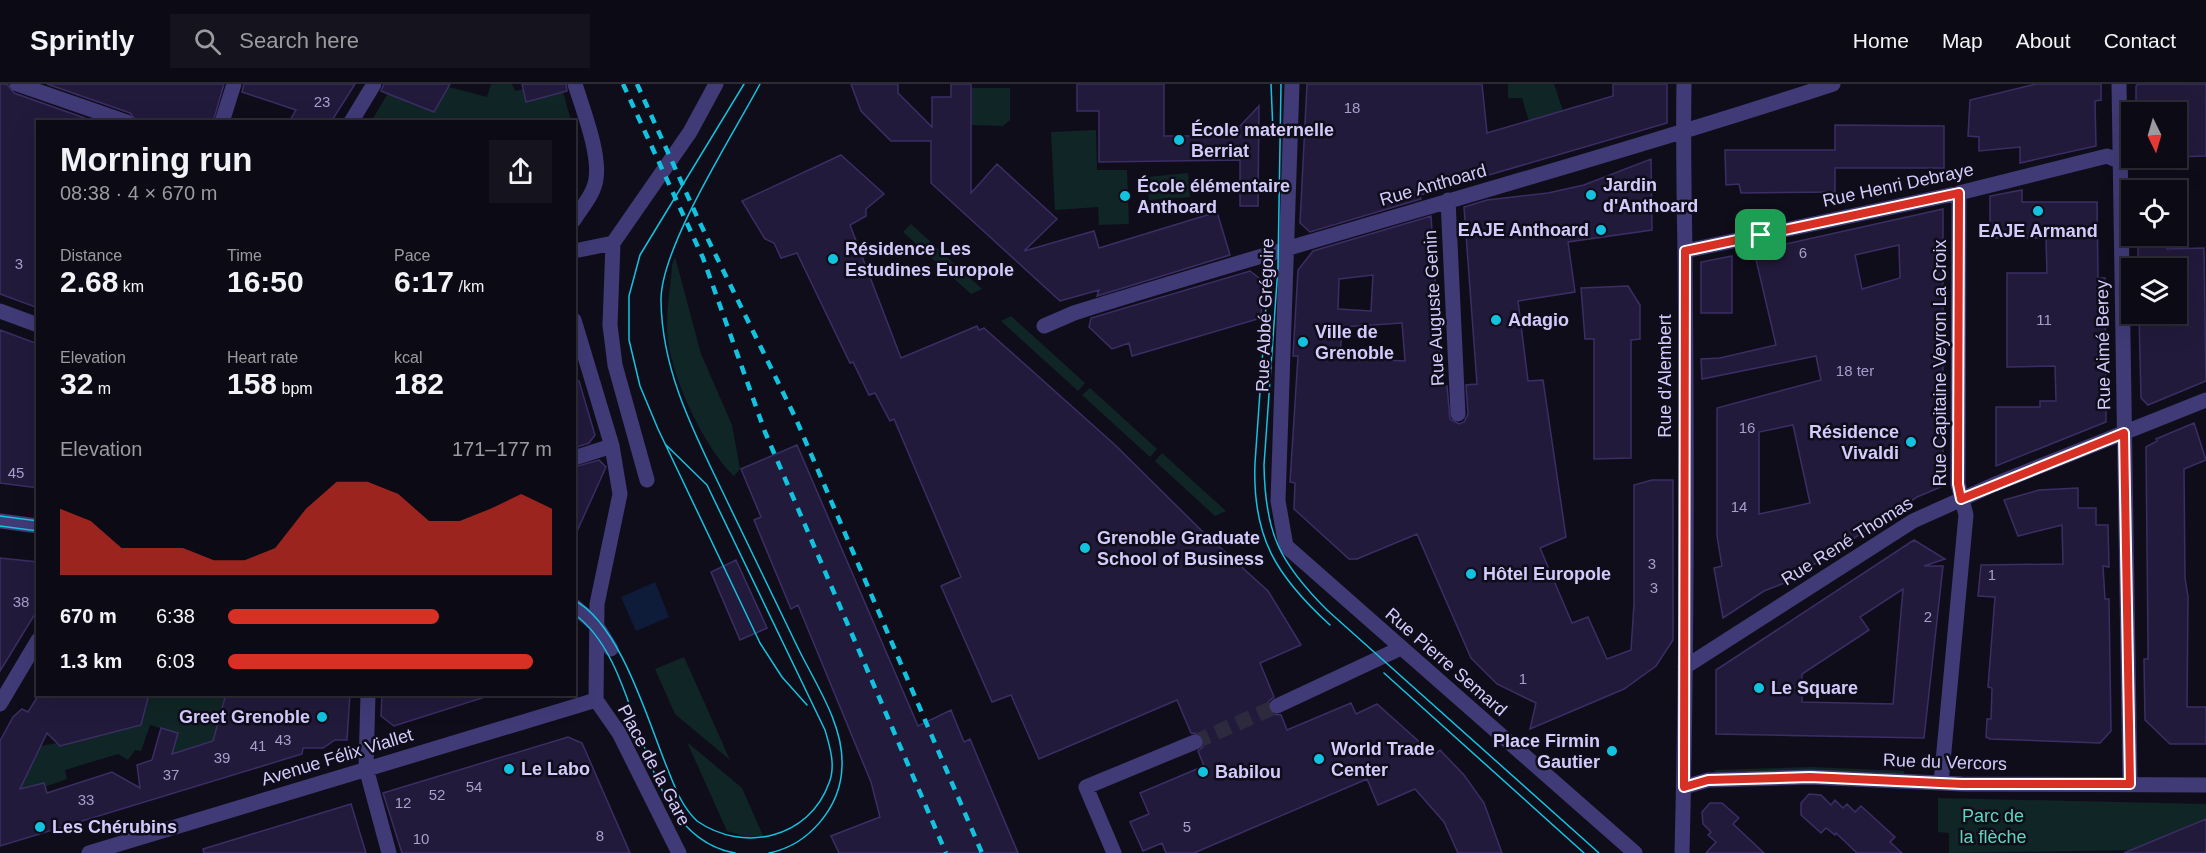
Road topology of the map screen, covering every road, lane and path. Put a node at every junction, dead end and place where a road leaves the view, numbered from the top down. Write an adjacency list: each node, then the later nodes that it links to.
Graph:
1 (17, 84): 10 (street)
2 (234, 84): 11 (street)
3 (374, 84): 12 (street)
4 (575, 84): 17 (street)
5 (716, 84): 18 (street)
6 (1292, 84): 19 (street, Rue Abbé Grégoire)
7 (1684, 84): 13 (street, Rue d'Alembert)
8 (1833, 84): 13 (street, Rue Anthoard)
9 (2119, 84): 14 (street, Rue Aimé Berey)
10 (121, 120)
11 (223, 120)
12 (352, 120)
13 (1683, 133): 16 (street, Rue Anthoard); 21 (street, Rue d'Alembert)
14 (2119, 161): 15 (street, Rue Henri Debraye); 28 (street, Rue Aimé Berey)
15 (1959, 193): 21 (street, Rue Henri Debraye); 32 (street, Rue Capitaine Veyron La Croix)
16 (1448, 200): 19 (street, Rue Anthoard); 27 (street, Rue Auguste Genin)
17 (576, 217)
18 (613, 243): 20 (street); 31 (street)
19 (1286, 247): 24 (street, Rue Anthoard); 35 (street, Rue Abbé Grégoire)
20 (579, 250)
21 (1685, 251): 41 (street, Rue d'Alembert)
22 (0, 311): 23 (street)
23 (36, 324)
24 (1044, 326)
25 (576, 327): 29 (street, Place de la Gare)
26 (2206, 400): 28 (street, Rue René Thomas)
27 (1458, 414)
28 (2124, 433): 32 (street, Rue René Thomas); 49 (street, Rue Aimé Berey)
29 (612, 446): 30 (street); 37 (street, Place de la Gare)
30 (576, 457)
31 (646, 480)
32 (1961, 499): 41 (street, Rue René Thomas); 48 (street, Rue Capitaine Veyron La Croix)
33 (0, 521): 34 (street)
34 (36, 526)
35 (1286, 546): 39 (street, Rue Pierre Semard)
36 (576, 608): 37 (street)
37 (596, 625): 40 (street); 43 (street, Place de la Gare)
38 (36, 643): 44 (street)
39 (1401, 648): 45 (street); 56 (street, Rue Pierre Semard)
40 (611, 649)
41 (1685, 667): 51 (street)
42 (368, 696): 47 (street)
43 (596, 700): 47 (street, Avenue Félix Viallet); 54 (street, Place de la Gare)
44 (0, 704)
45 (1277, 706)
46 (1195, 742): 55 (street)
47 (366, 768): 52 (street, Avenue Félix Viallet); 53 (street)
48 (1941, 783): 49 (street, Rue du Vercors); 51 (street, Rue du Vercors)
49 (2130, 784): 50 (street, Rue du Vercors)
50 (2206, 785)
51 (1684, 787): 57 (street)
52 (89, 853)
53 (389, 853)
54 (680, 853)
55 (1114, 853)
56 (1635, 853)
57 (1682, 853)

